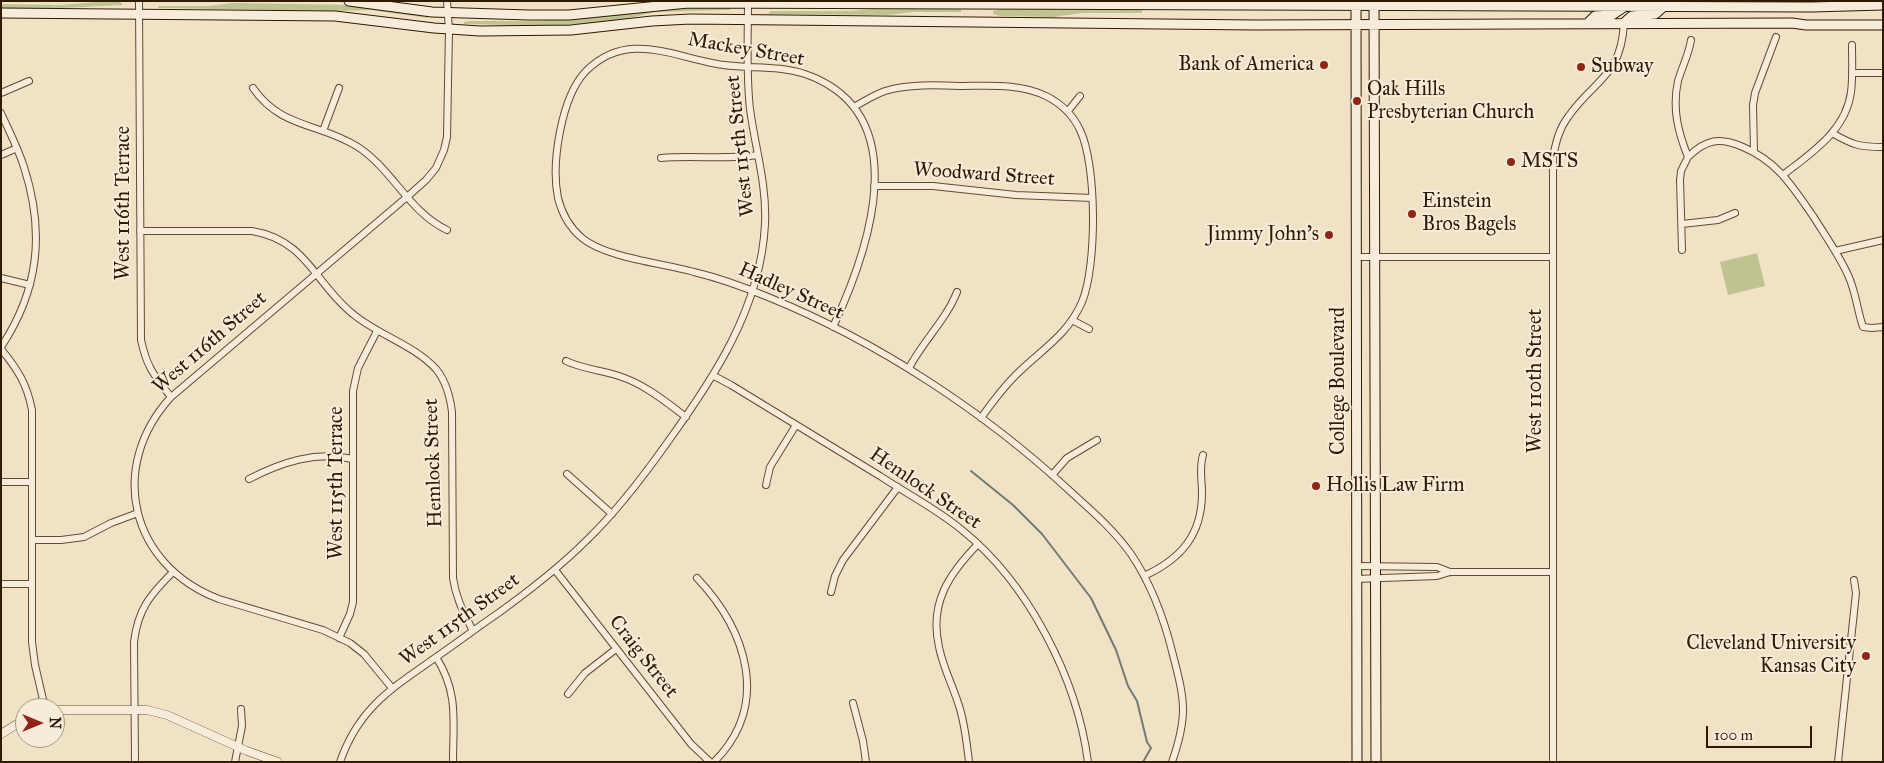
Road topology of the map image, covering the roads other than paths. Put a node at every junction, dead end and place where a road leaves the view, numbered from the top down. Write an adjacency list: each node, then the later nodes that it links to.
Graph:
1 (140, 1): 12 (street, West 116th Terrace)
2 (349, 1): 11 (main road)
3 (448, 1): 11 (street, West 116th Street)
4 (748, 3): 5 (main road); 11 (main road); 13 (street, West 115th Street)
5 (1356, 3): 6 (main road); 16 (main road, College Boulevard)
6 (1374, 3): 7 (main road); 17 (main road, College Boulevard)
7 (1624, 4): 9 (main road); 14 (main road)
8 (1883, 5): 9 (main road)
9 (1663, 7): 15 (main road)
10 (1, 13): 12 (main road)
11 (449, 13): 19 (street, West 116th Street)
12 (140, 15): 19 (main road); 51 (street, West 116th Terrace)
13 (748, 20): 16 (main road); 19 (main road); 23 (street, West 115th Street)
14 (1587, 24): 15 (main road); 17 (main road)
15 (1624, 24): 18 (main road); 55 (street, West 110th Street)
16 (1356, 25): 17 (main road); 56 (main road, College Boulevard)
17 (1374, 25): 57 (main road, College Boulevard)
18 (1883, 25)
19 (449, 30): 46 (street, West 116th Street)
20 (1776, 37): 39 (street)
21 (1692, 40): 43 (street)
22 (1852, 45): 24 (street)
23 (749, 67): 31 (street, Mackey Street); 36 (street, Mackey Street); 41 (street, West 115th Street)
24 (1852, 73): 25 (street); 35 (street)
25 (1883, 73)
26 (29, 81): 29 (street)
27 (254, 88): 34 (street)
28 (339, 88): 34 (street)
29 (1, 93)
30 (1080, 96): 32 (street)
31 (854, 107): 32 (street); 45 (street, Mackey Street)
32 (1068, 112): 47 (street)
33 (1, 113): 38 (street)
34 (323, 132): 46 (street)
35 (1832, 133): 37 (street); 44 (street)
36 (558, 144): 61 (street, Hadley Street)
37 (1883, 147)
38 (17, 148): 40 (street); 60 (street)
39 (1754, 152): 43 (street); 44 (street)
40 (1, 155)
41 (758, 155): 42 (street); 61 (street, West 115th Street)
42 (661, 158)
43 (1688, 158): 49 (street)
44 (1783, 175): 54 (street)
45 (874, 186): 47 (street, Woodward Street); 64 (street, Mackey Street)
46 (408, 197): 50 (street); 58 (street, West 116th Street)
47 (1092, 198): 63 (street)
48 (1735, 213): 49 (street)
49 (1682, 224): 53 (street)
50 (447, 230)
51 (140, 231): 58 (street, Hemlock Street); 72 (street, West 116th Terrace)
52 (1883, 240): 54 (street)
53 (1682, 250)
54 (1834, 251): 65 (street)
55 (1552, 256): 57 (street); 95 (street, West 110th Street)
56 (1357, 257): 57 (street); 90 (main road, College Boulevard)
57 (1375, 257): 91 (main road, College Boulevard)
58 (316, 274): 67 (street, Hemlock Street); 72 (street, West 116th Street)
59 (1, 278): 60 (street)
60 (30, 285): 68 (street)
61 (752, 291): 64 (street, Hadley Street); 71 (street, West 115th Street)
62 (957, 292): 70 (street)
63 (1072, 320): 66 (street); 74 (street)
64 (833, 327): 70 (street, Hadley Street)
65 (1883, 327)
66 (1089, 329)
67 (377, 331): 78 (street, West 115th Terrace); 104 (street, Hemlock Street)
68 (1, 348): 83 (street)
69 (566, 361): 73 (street)
70 (908, 368): 74 (street, Hadley Street)
71 (714, 376): 73 (street, West 115th Street); 75 (street, Hemlock Street)
72 (171, 397): 86 (street, West 116th Street)
73 (686, 417): 87 (street, West 115th Street)
74 (981, 418): 80 (street, Hadley Street)
75 (796, 425): 84 (street); 85 (street, Hemlock Street)
76 (1097, 440): 80 (street)
77 (1203, 455): 96 (street)
78 (353, 459): 81 (street); 105 (street, West 115th Terrace)
79 (567, 474): 87 (street)
80 (1052, 474): 96 (street, Hadley Street)
81 (249, 479)
82 (1, 482): 83 (street)
83 (32, 482): 88 (street)
84 (766, 484)
85 (898, 488): 89 (street, Hemlock Street); 103 (street)
86 (138, 513): 88 (street); 93 (street, West 116th Street)
87 (612, 514): 92 (street, West 115th Street)
88 (32, 540): 102 (street)
89 (978, 544): 126 (street); 127 (street, Hemlock Street)
90 (1356, 566): 91 (street); 98 (main road, College Boulevard)
91 (1375, 566): 94 (street); 99 (main road, College Boulevard)
92 (555, 570): 104 (street, West 115th Street); 106 (street, Craig Street)
93 (173, 572): 105 (street, West 116th Street); 112 (street)
94 (1450, 572): 95 (street); 99 (street)
95 (1552, 572): 131 (street, West 110th Street)
96 (1144, 576): 128 (street, Hadley Street)
97 (697, 578): 124 (street)
98 (1356, 579): 99 (street); 129 (main road, College Boulevard)
99 (1375, 579): 130 (main road, College Boulevard)
100 (1854, 580): 132 (street)
101 (1, 584): 102 (street)
102 (32, 584): 110 (street)
103 (831, 592)
104 (473, 631): 107 (street, West 115th Street)
105 (340, 638): 108 (street, West 116th Street)
106 (616, 649): 109 (street); 123 (street, Craig Street)
107 (436, 657): 108 (street, West 115th Street); 122 (street)
108 (392, 688): 121 (street, West 115th Street)
109 (568, 694)
110 (43, 698)
111 (853, 703): 125 (street)
112 (134, 709): 114 (street); 117 (street); 118 (street)
113 (241, 709): 117 (street)
114 (65, 710)
115 (15, 725): 116 (street)
116 (1, 734)
117 (238, 746): 119 (street); 120 (street)
118 (135, 762)
119 (235, 762)
120 (278, 762)
121 (340, 762)
122 (453, 762)
123 (710, 762)
124 (714, 762)
125 (866, 762)
126 (969, 762)
127 (1088, 762)
128 (1172, 762)
129 (1357, 762)
130 (1376, 762)
131 (1553, 762)
132 (1838, 762)

